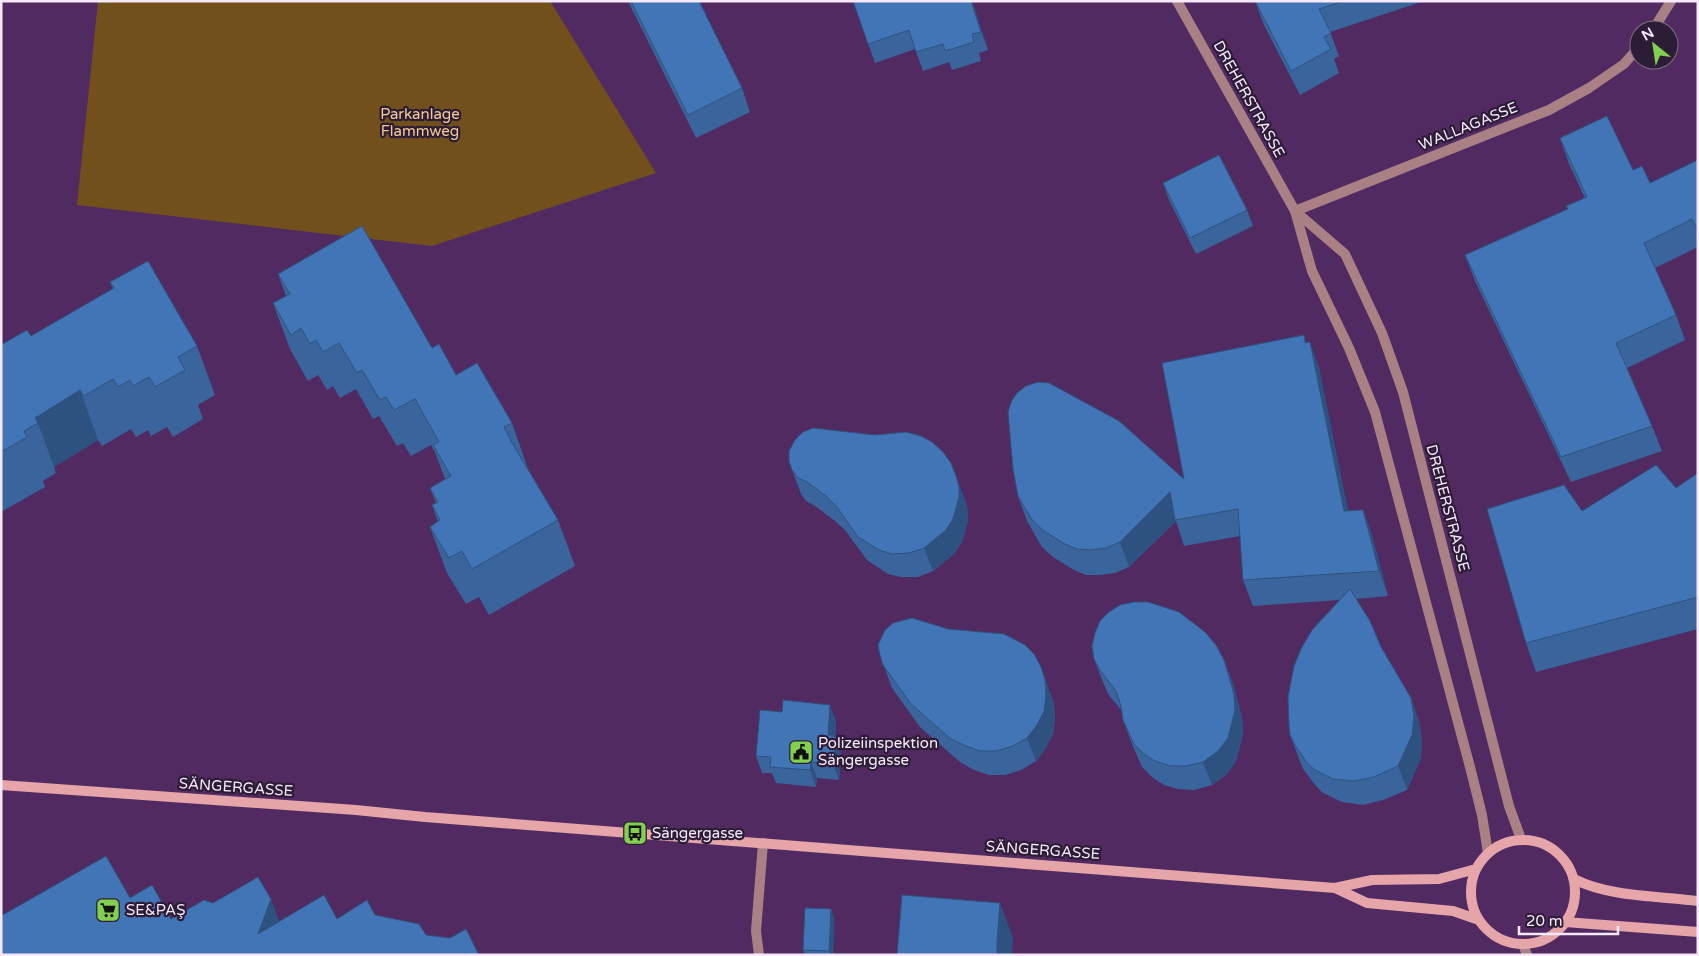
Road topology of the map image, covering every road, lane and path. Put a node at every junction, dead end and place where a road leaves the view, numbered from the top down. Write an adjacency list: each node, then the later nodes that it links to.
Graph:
1 (1177, 1): 5 (street, DREHERSTRASSE)
2 (1671, 1): 3 (street)
3 (1659, 20)
4 (1629, 58): 5 (street, WALLAGASSE)
5 (1295, 211): 7 (street, DREHERSTRASSE); 9 (street, DREHERSTRASSE)
6 (1, 786): 8 (main road, SÄNGERGASSE)
7 (1520, 839): 9 (main road); 11 (main road)
8 (763, 843): 12 (main road, SÄNGERGASSE); 18 (street)
9 (1488, 853): 10 (main road)
10 (1476, 868): 12 (main road, SÄNGERGASSE); 14 (main road)
11 (1574, 879): 13 (main road); 15 (main road)
12 (1335, 888): 14 (main road, SÄNGERGASSE)
13 (1698, 901)
14 (1479, 920): 17 (main road)
15 (1565, 922): 16 (main road); 17 (main road)
16 (1698, 932)
17 (1523, 944): 19 (street)
18 (759, 955)
19 (1527, 955)

